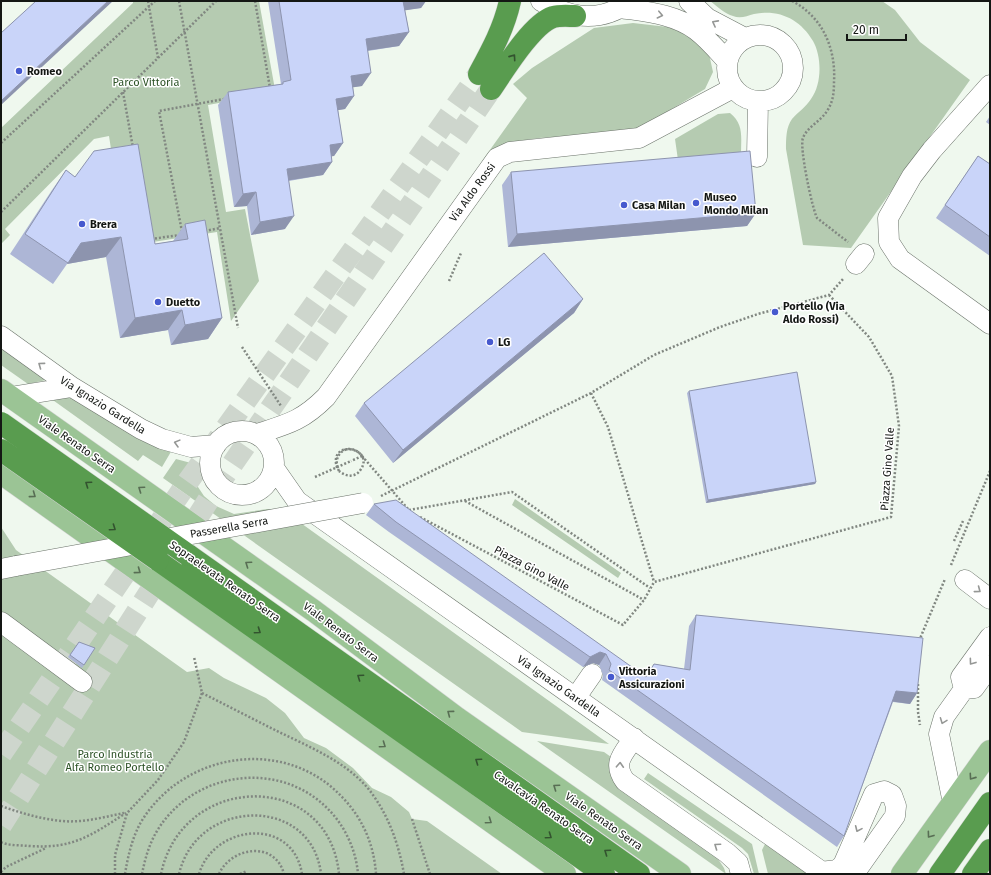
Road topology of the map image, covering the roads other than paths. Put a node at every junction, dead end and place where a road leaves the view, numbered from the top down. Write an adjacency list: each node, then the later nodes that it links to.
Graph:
1 (510, 1): 5 (highway, one-way to 5)
2 (541, 1): 5 (street)
3 (689, 1): 6 (street, one-way to 3)
4 (626, 5): 5 (street); 7 (street, one-way to 7)
5 (575, 16)
6 (745, 38): 7 (street); 10 (street)
7 (727, 61): 9 (street)
8 (990, 85): 12 (street)
9 (733, 88): 10 (street); 16 (street, Via Aldo Rossi)
10 (758, 102): 11 (street)
11 (757, 157)
12 (990, 324)
13 (1, 336): 14 (street, Via Ignazio Gardella, one-way to 13)
14 (72, 387): 15 (street); 19 (street, Via Ignazio Gardella, one-way to 14)
15 (6, 394): 31 (main road, Viale Renato Serra, one-way to 15)
16 (289, 416): 18 (street, Via Aldo Rossi); 21 (street, Via Aldo Rossi)
17 (1, 423): 26 (highway, Sopraelevata Renato Serra, one-way to 17, bridge)
18 (257, 434): 19 (street); 21 (street, Via Ignazio Gardella)
19 (216, 445): 23 (street, Via Ignazio Gardella)
20 (1, 450): 27 (highway, Sopraelevata Renato Serra, one-way to 27, bridge)
21 (274, 462): 23 (street); 24 (street, Via Ignazio Gardella)
22 (1, 472): 35 (main road, one-way to 35)
23 (256, 492): 24 (street, Via Ignazio Gardella)
24 (297, 502): 39 (street, Via Ignazio Gardella)
25 (363, 503): 28 (street, Passerella Serra, bridge)
26 (188, 555): 31 (main road); 41 (highway, Sopraelevata Renato Serra, one-way to 26)
27 (158, 560): 35 (main road); 41 (highway, Sopraelevata Renato Serra, one-way to 41)
28 (9, 568)
29 (990, 582): 30 (street, one-way to 30)
30 (990, 599)
31 (314, 611): 41 (main road); 50 (main road, Viale Renato Serra, one-way to 31)
32 (1, 622): 37 (street)
33 (990, 637): 38 (street, one-way to 38)
34 (990, 666): 38 (street)
35 (283, 674): 41 (main road); 47 (main road, one-way to 47)
36 (592, 674): 39 (street)
37 (82, 682)
38 (964, 689): 43 (street, one-way to 43)
39 (576, 697): 40 (street, Via Ignazio Gardella)
40 (634, 738): 46 (street, Via Ignazio Gardella); 51 (street, one-way to 40)
41 (443, 749): 48 (highway, Cavalcavia Renato Serra, one-way to 48); 49 (highway, Cavalcavia Renato Serra, one-way to 41)
42 (990, 751): 43 (main road, one-way to 43)
43 (953, 803): 53 (main road, one-way to 53)
44 (990, 803): 54 (highway)
45 (990, 850): 55 (highway)
46 (823, 873): 52 (street, Via Ignazio Gardella, one-way to 46)
47 (565, 874)
48 (604, 874)
49 (639, 874)
50 (680, 874)
51 (741, 874)
52 (854, 874)
53 (902, 874)
54 (940, 874)
55 (973, 874)

